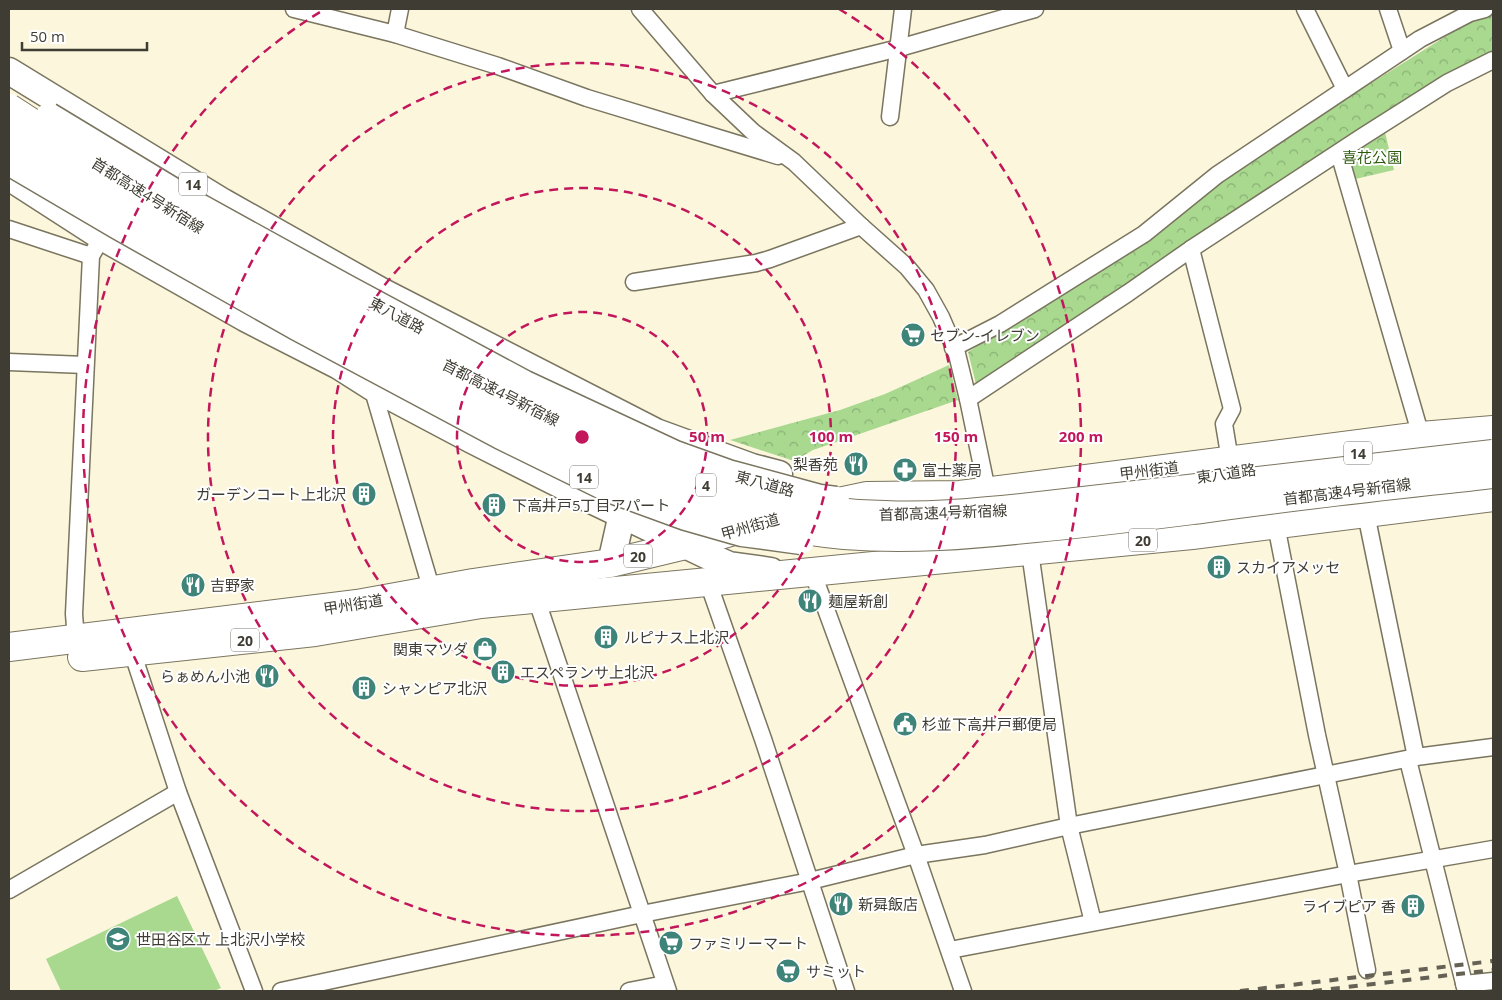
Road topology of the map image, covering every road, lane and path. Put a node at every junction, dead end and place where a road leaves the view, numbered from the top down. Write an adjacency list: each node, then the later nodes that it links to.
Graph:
1 (294, 9): 9 (street)
2 (400, 9): 10 (street)
3 (640, 9): 17 (street)
4 (903, 9): 11 (street)
5 (1035, 9): 11 (street)
6 (1305, 9): 16 (street)
7 (1388, 9): 12 (street)
8 (1482, 9): 12 (street)
9 (318, 12): 10 (street)
10 (395, 34): 23 (street)
11 (899, 48): 17 (street); 19 (street)
12 (1402, 51): 16 (street)
13 (1493, 60): 21 (street)
14 (9, 72): 30 (main road, 14)
15 (9, 88): 41 (main road, 東八道路 / 14, bridge)
16 (1345, 89): 31 (street)
17 (713, 94): 23 (street)
18 (9, 108): 40 (highway, 首都高速4号新宿線 / 4, bridge)
19 (890, 117)
20 (9, 138): 42 (highway, 首都高速4号新宿線 / 4, bridge)
21 (1339, 153): 28 (street); 39 (street)
22 (9, 162): 44 (main road, 14, bridge)
23 (794, 162): 25 (street)
24 (9, 177): 27 (main road, 14)
25 (861, 226): 29 (street); 31 (street)
26 (9, 229): 27 (street)
27 (96, 247): 33 (street); 34 (main road, 14)
28 (1191, 249): 36 (street); 41 (street)
29 (634, 282)
30 (380, 291): 34 (main road); 45 (main road, 14)
31 (953, 348): 36 (street)
32 (9, 362): 33 (street)
33 (85, 365): 57 (street)
34 (339, 366): 35 (main road, 14)
35 (372, 387): 46 (main road, 14); 55 (street)
36 (968, 398): 43 (street)
37 (1493, 430): 39 (highway, 甲州街道 / 20)
38 (1493, 433): 41 (main road, 東八道路 / 14)
39 (1421, 436): 41 (highway, 甲州街道 / 20)
40 (1493, 454)
41 (1226, 467): 43 (highway, 甲州街道 / 20)
42 (1493, 474)
43 (987, 491): 45 (highway, 甲州街道 / 20); 51 (street)
44 (1493, 495): 47 (highway, 甲州街道 / 20)
45 (867, 496): 49 (highway, 甲州街道 / 20)
46 (622, 514): 49 (main road, 14); 52 (main road)
47 (1366, 514): 48 (highway, 甲州街道 / 20); 62 (street)
48 (1276, 525): 50 (highway, 甲州街道 / 20); 63 (street)
49 (686, 545): 52 (highway, 甲州街道 / 20); 53 (main road, 14)
50 (1030, 552): 51 (highway, 甲州街道 / 20); 65 (street)
51 (998, 554): 53 (highway, 甲州街道 / 20)
52 (611, 562): 55 (highway, 甲州街道 / 20)
53 (802, 572): 54 (highway, 甲州街道 / 20); 67 (street)
54 (708, 582): 56 (highway, 甲州街道 / 20); 70 (street)
55 (432, 591): 58 (highway, 甲州街道 / 20)
56 (536, 598): 58 (highway, 甲州街道 / 20); 72 (street)
57 (76, 640): 58 (highway, 甲州街道 / 20); 59 (highway, 甲州街道 / 20)
58 (129, 643): 60 (highway, 甲州街道 / 20); 64 (street)
59 (9, 647)
60 (9, 666)
61 (1493, 747): 62 (street)
62 (1412, 758): 63 (street); 68 (street)
63 (1327, 776): 65 (street); 69 (street)
64 (178, 792): 71 (street); 79 (street)
65 (1069, 826): 67 (street); 73 (street)
66 (1493, 849): 68 (street)
67 (916, 855): 70 (street); 74 (street)
68 (1433, 858): 69 (street); 78 (street)
69 (1348, 874): 73 (street); 75 (street)
70 (810, 881): 72 (street); 82 (street)
71 (9, 890)
72 (642, 914): 77 (street); 80 (street)
73 (1093, 922): 74 (street)
74 (950, 950): 83 (street)
75 (1367, 970)
76 (1493, 981): 78 (street)
77 (667, 987): 81 (street)
78 (1465, 988)
79 (254, 991)
80 (281, 991)
81 (629, 991)
82 (846, 991)
83 (963, 991)

